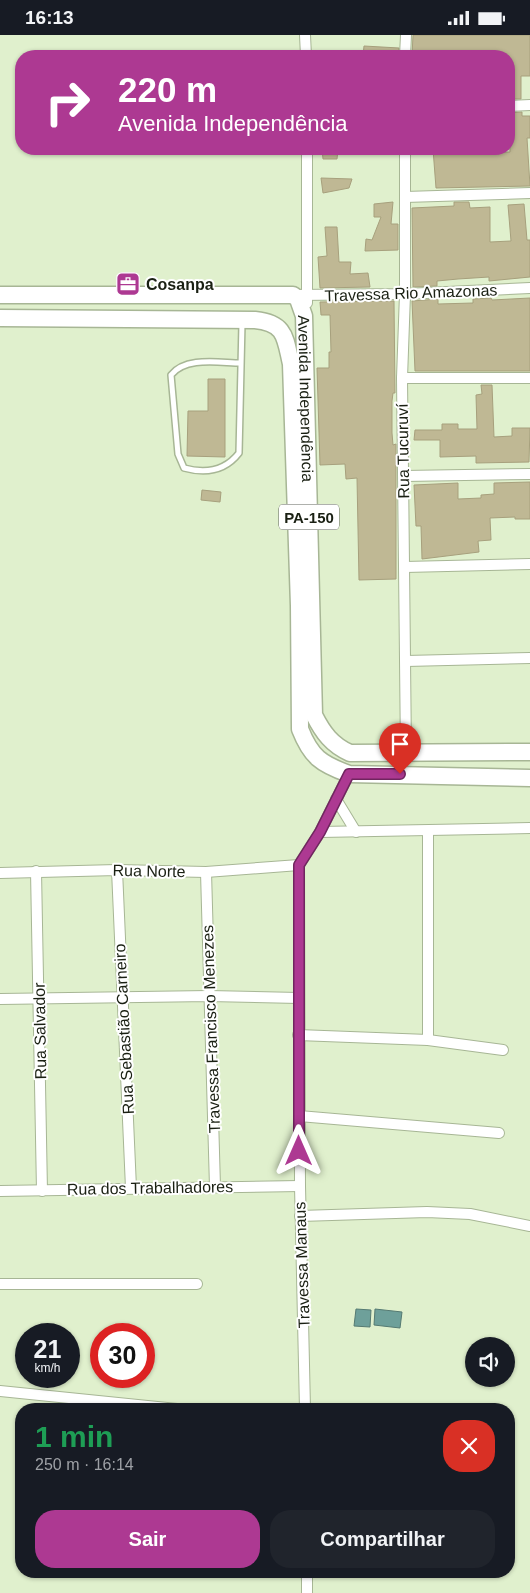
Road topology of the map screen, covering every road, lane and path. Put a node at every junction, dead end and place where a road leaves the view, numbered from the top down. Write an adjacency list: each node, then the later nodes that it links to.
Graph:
1 (305, 35): 3 (street)
2 (406, 35): 4 (street)
3 (306, 50)
4 (405, 50)
5 (530, 105): 6 (street)
6 (515, 106)
7 (307, 155): 14 (street)
8 (405, 155): 10 (street, Rua Tucuruví)
9 (530, 193): 10 (street)
10 (405, 197): 12 (street, Rua Tucuruví)
11 (530, 288): 12 (street, Travessa Rio Amazonas)
12 (405, 294): 14 (street, Travessa Rio Amazonas); 18 (street, Rua Tucuruví)
13 (0, 295): 14 (main road, Avenida Independência)
14 (301, 296): 27 (main road, Avenida Independência / PA-150)
15 (0, 318): 16 (main road, Avenida Independência / PA-150)
16 (242, 320): 17 (lane); 28 (main road, Avenida Independência / PA-150)
17 (241, 363): 17 (lane)
18 (402, 378): 19 (street); 21 (street, Rua Tucuruví)
19 (530, 378)
20 (530, 473): 21 (street)
21 (404, 476): 23 (street, Rua Tucuruví)
22 (530, 564): 23 (street)
23 (405, 567): 25 (street, Rua Tucuruví)
24 (530, 658): 25 (street)
25 (406, 661): 27 (street, Rua Tucuruví)
26 (530, 752): 27 (main road, Avenida Independência / PA-150)
27 (406, 753)
28 (349, 774): 29 (main road, Avenida Independência / PA-150); 30 (street)
29 (530, 778)
30 (336, 799): 33 (street); 34 (street)
31 (530, 829): 32 (street)
32 (428, 831): 34 (street); 46 (street)
33 (320, 832): 34 (street); 35 (street)
34 (356, 832)
35 (299, 865): 38 (street, Rua Norte); 41 (street, Travessa Manaus)
36 (36, 871): 37 (street, Rua Norte); 39 (street, Rua Norte); 43 (street, Rua Salvador)
37 (117, 871): 38 (street, Rua Norte); 44 (street, Rua Sebastião Carneiro)
38 (206, 872): 40 (street, Travessa Francisco Menezes)
39 (0, 873)
40 (209, 996): 41 (street); 44 (street); 51 (street, Travessa Francisco Menezes)
41 (299, 998): 45 (street, Travessa Manaus)
42 (0, 999): 43 (street)
43 (39, 999): 44 (street); 54 (street, Rua Salvador)
44 (122, 999): 52 (street, Rua Sebastião Carneiro)
45 (298, 1035): 46 (street); 48 (street, Travessa Manaus)
46 (428, 1040): 47 (street)
47 (502, 1050)
48 (299, 1116): 49 (street); 50 (street, Travessa Manaus)
49 (498, 1133)
50 (300, 1186): 51 (street, Rua dos Trabalhadores); 55 (street, Travessa Manaus)
51 (215, 1187): 52 (street, Rua dos Trabalhadores)
52 (131, 1188): 54 (street, Rua dos Trabalhadores)
53 (0, 1191): 54 (street, Rua dos Trabalhadores)
54 (42, 1191)
55 (300, 1216): 56 (street); 61 (street, Travessa Manaus)
56 (530, 1226)
57 (0, 1284): 58 (street)
58 (197, 1284)
59 (0, 1391): 60 (street)
60 (118, 1403)
61 (305, 1403)
62 (307, 1578): 63 (street)
63 (308, 1593)

